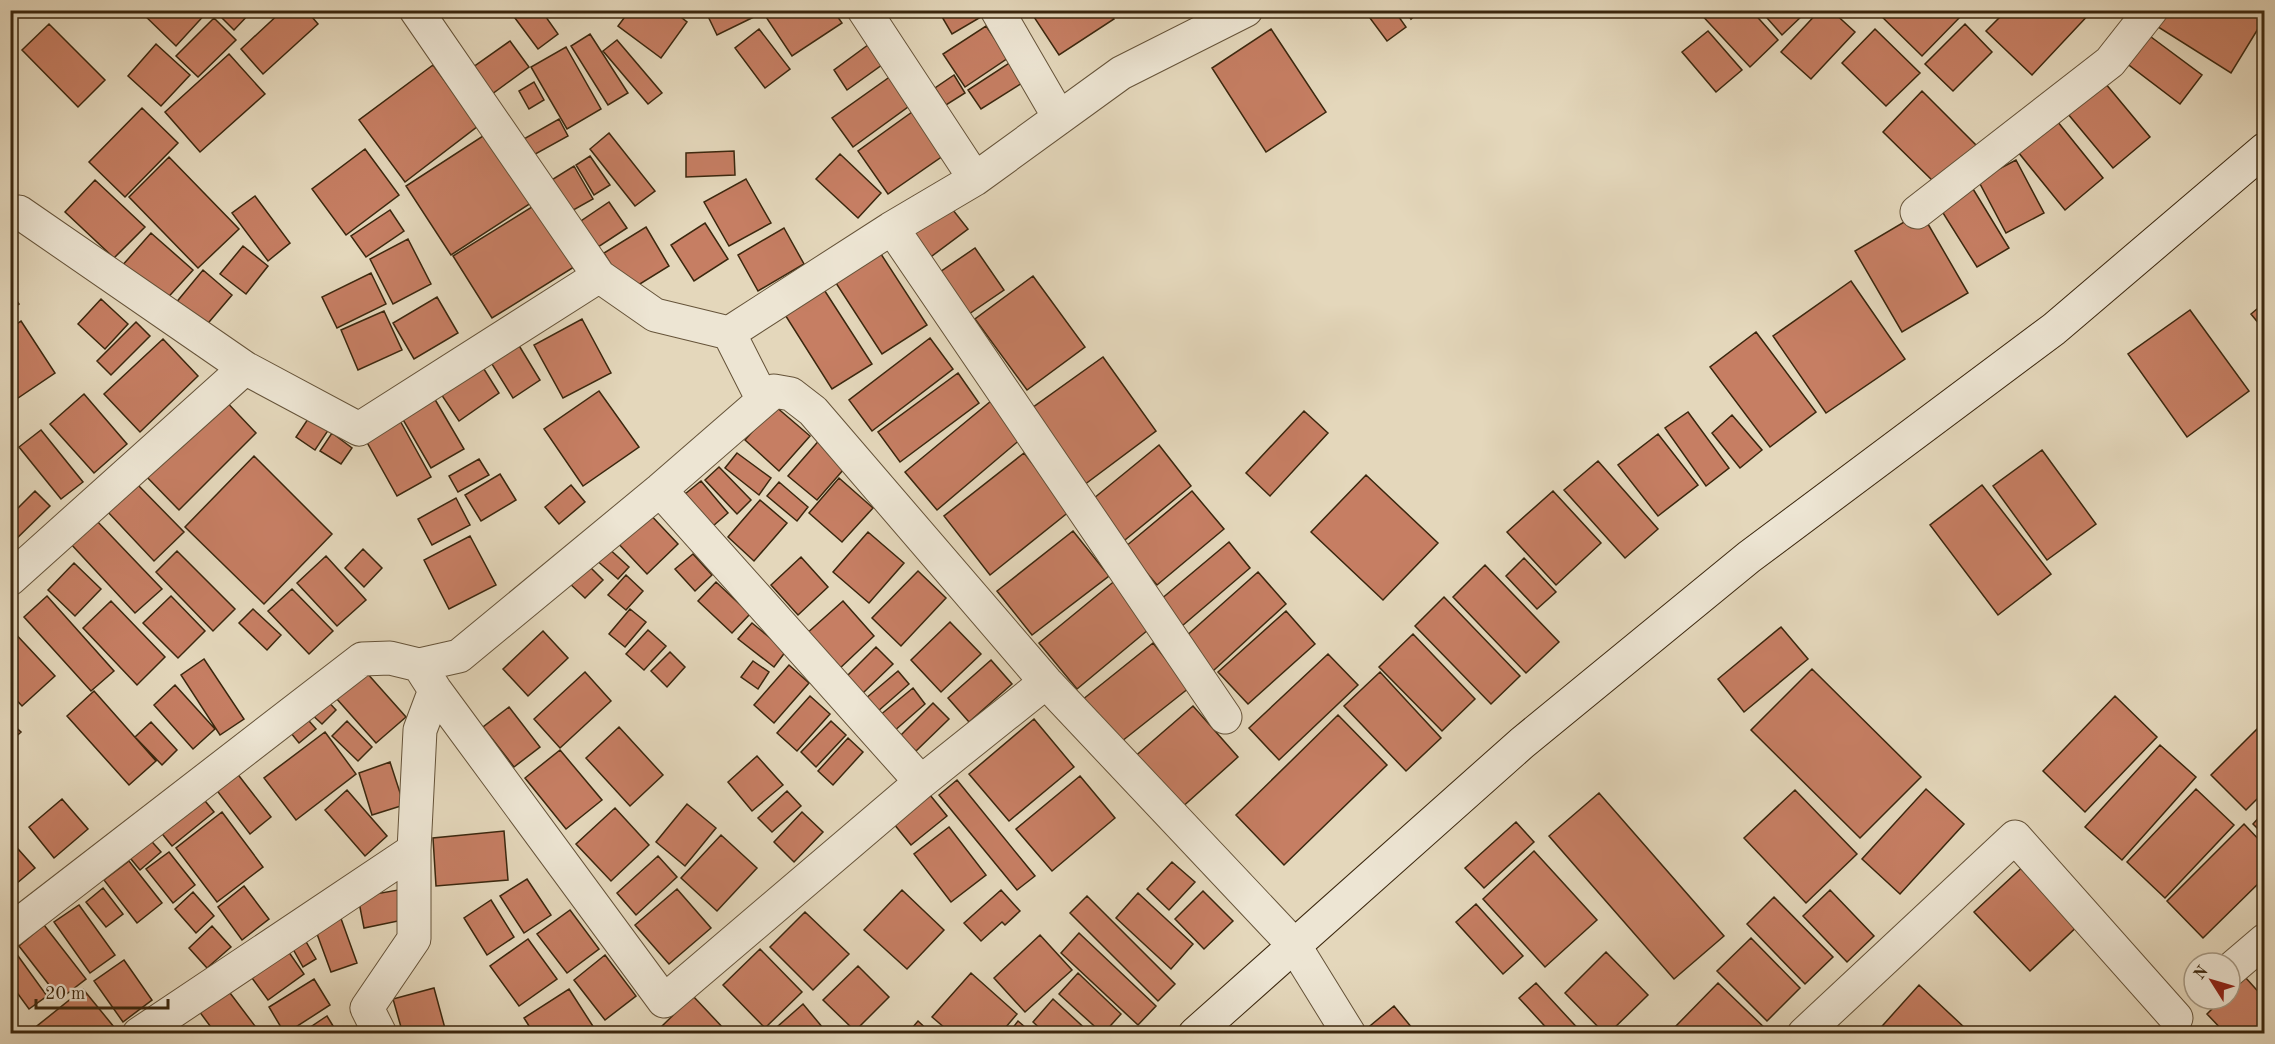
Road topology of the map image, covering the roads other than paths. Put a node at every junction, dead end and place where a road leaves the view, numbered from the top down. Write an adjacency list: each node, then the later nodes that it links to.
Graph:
1 (416, 10): 12 (street)
2 (864, 10): 8 (street)
3 (997, 10): 6 (street)
4 (1246, 10): 6 (street)
5 (2151, 10): 10 (street)
6 (1059, 117): 8 (street)
7 (2265, 150): 25 (street)
8 (975, 179): 11 (street)
9 (13, 210): 14 (street)
10 (1917, 212)
11 (892, 228): 13 (street); 20 (street)
12 (599, 276): 13 (street); 14 (street)
13 (729, 333): 15 (street)
14 (245, 368): 17 (street)
15 (763, 400): 16 (street); 19 (street)
16 (660, 490): 18 (street); 21 (street)
17 (10, 579)
18 (427, 677): 21 (street); 22 (street); 23 (street)
19 (1046, 682): 21 (street); 25 (street)
20 (1225, 717)
21 (921, 782)
22 (414, 850): 28 (street); 29 (street)
23 (10, 932)
24 (2265, 941): 26 (street)
25 (1294, 945): 30 (street); 31 (street)
26 (2242, 960)
27 (2177, 1017): 32 (street)
28 (139, 1034)
29 (380, 1034)
30 (1195, 1034)
31 (1349, 1034)
32 (1803, 1034)

